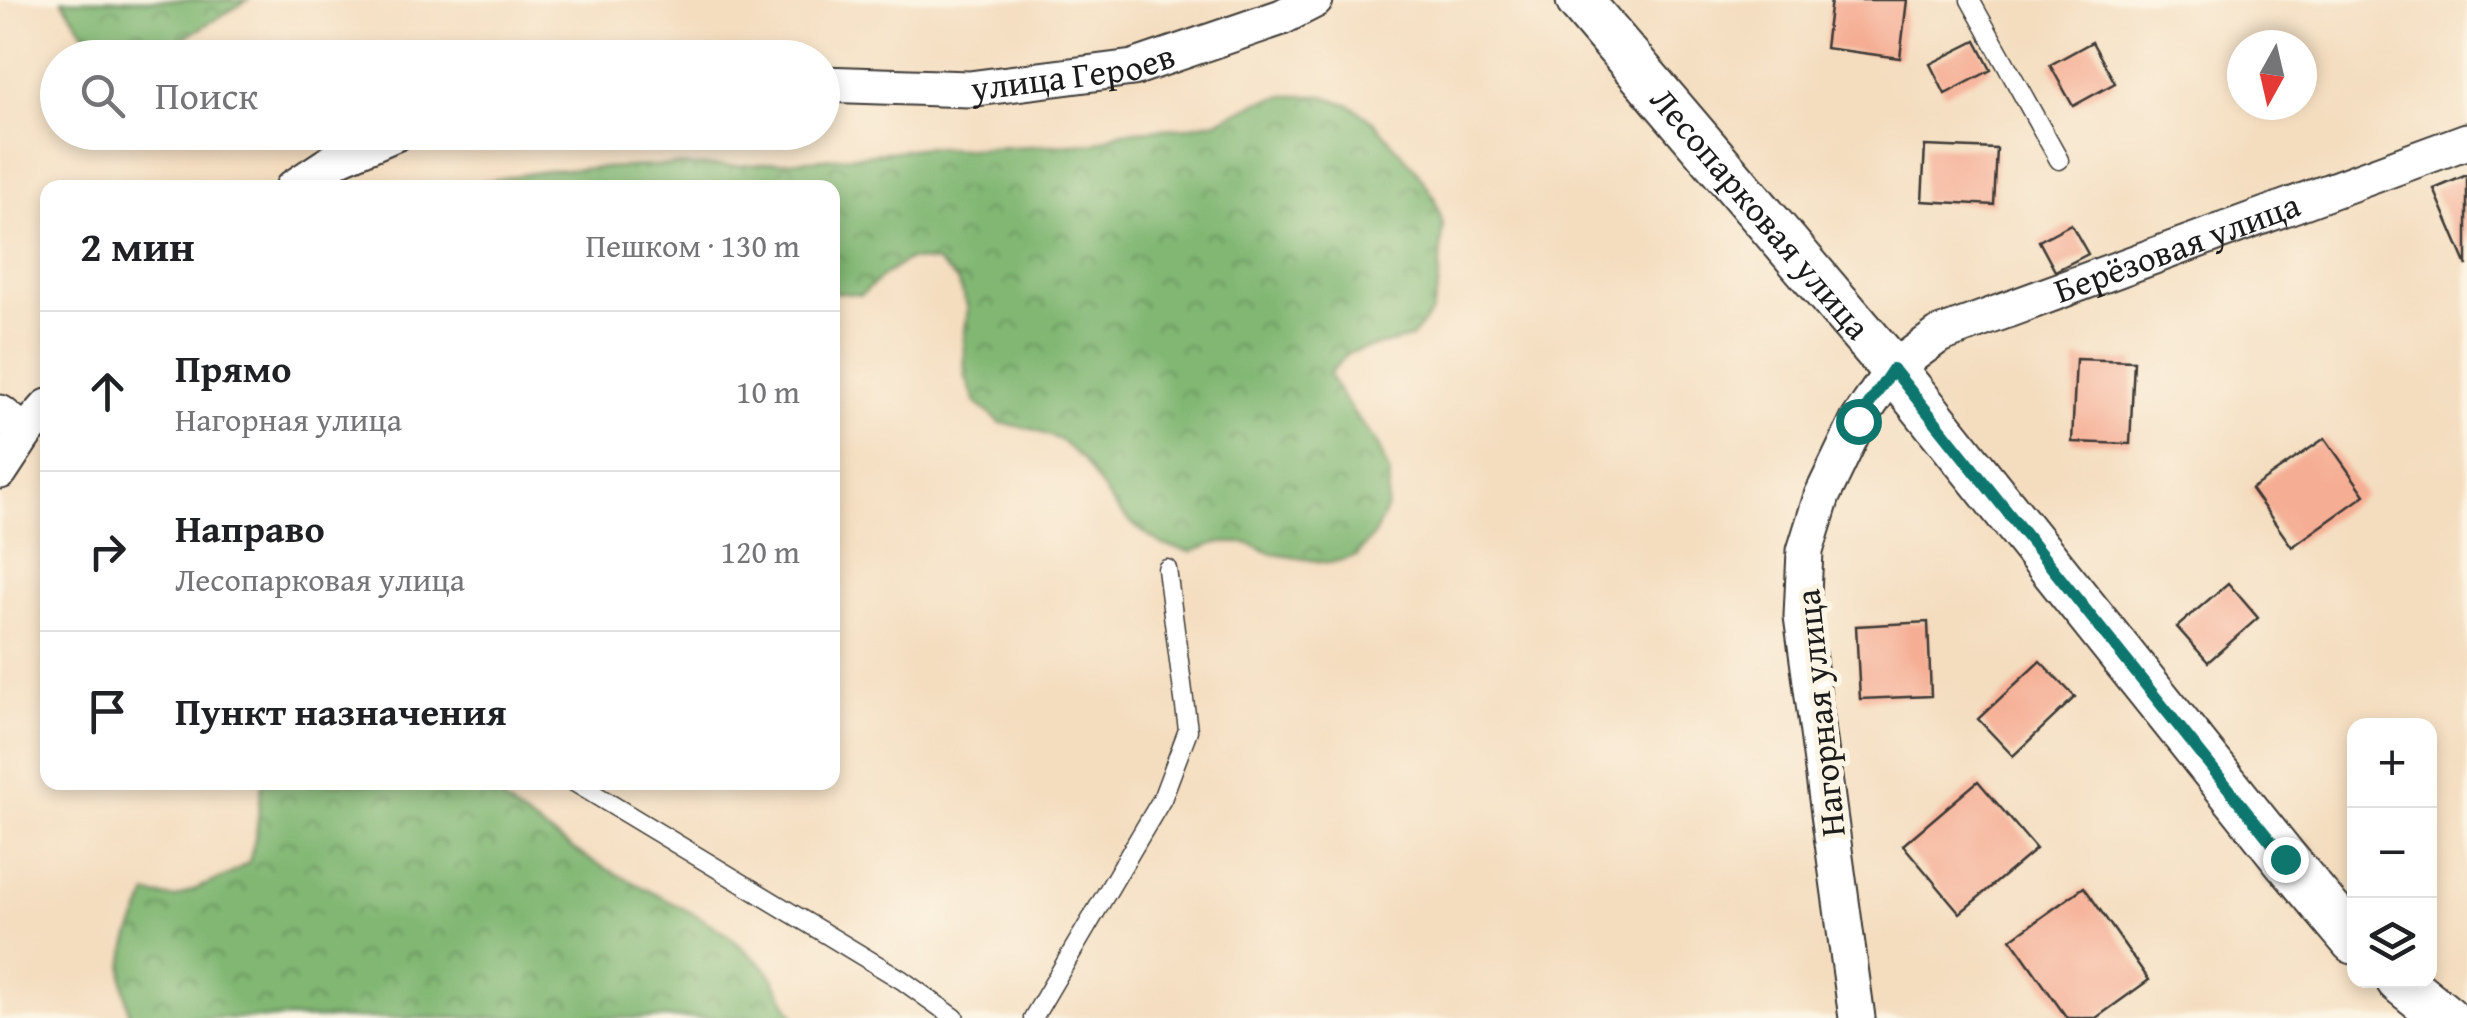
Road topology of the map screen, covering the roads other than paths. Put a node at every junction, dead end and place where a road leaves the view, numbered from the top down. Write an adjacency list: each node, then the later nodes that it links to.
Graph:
1 (1314, 0): 4 (street, улица Героев)
2 (1579, 0): 9 (street, Лесопарковая улица)
3 (1970, 0): 7 (lane)
4 (840, 85)
5 (2467, 141): 9 (street, Берёзовая улица)
6 (354, 150): 8 (street)
7 (2058, 160)
8 (305, 180)
9 (1893, 369): 14 (street, Лесопарковая улица); 18 (street, Нагорная улица)
10 (27, 423): 11 (street)
11 (0, 471)
12 (1168, 569): 17 (lane)
13 (587, 790): 16 (lane)
14 (2347, 933)
15 (2409, 988): 19 (street)
16 (955, 1018)
17 (1033, 1018)
18 (1857, 1018)
19 (2446, 1018)

